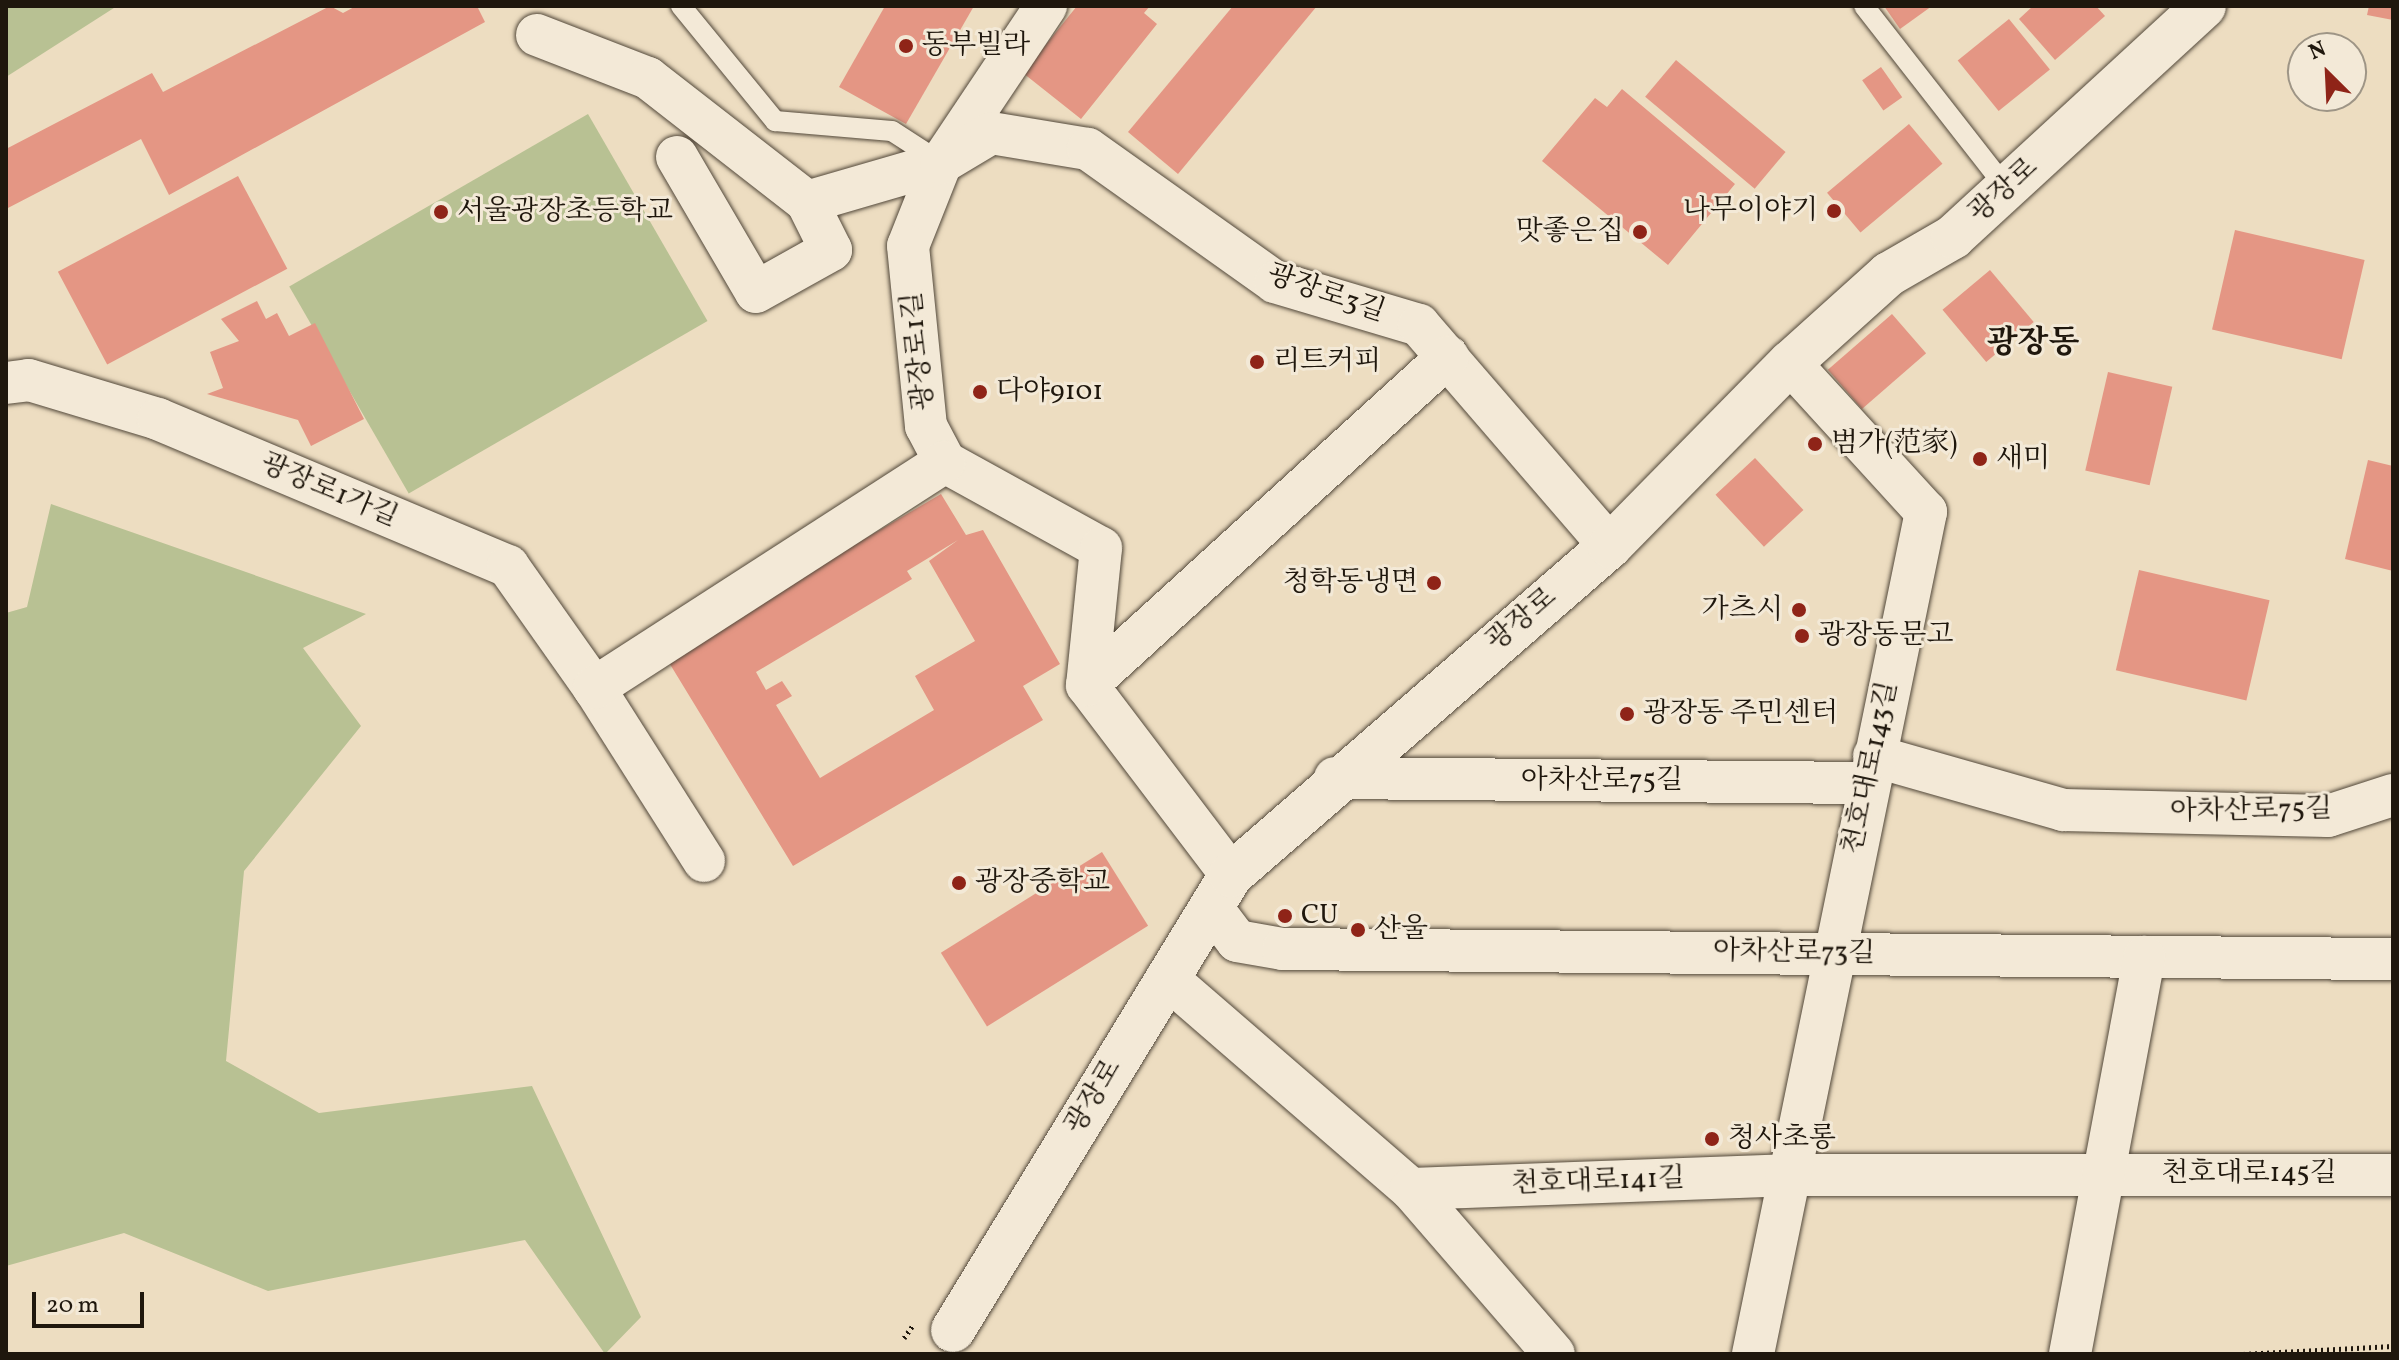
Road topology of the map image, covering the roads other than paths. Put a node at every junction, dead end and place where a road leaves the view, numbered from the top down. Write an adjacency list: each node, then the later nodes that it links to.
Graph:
1 (681, 6): 7 (lane)
2 (1046, 6): 7 (street, 광장로1길)
3 (1864, 6): 8 (lane)
4 (2204, 6): 8 (street, 광장로)
5 (537, 35): 9 (street)
6 (677, 157): 9 (street)
7 (941, 163): 9 (street, 광장로3길); 10 (street, 광장로3길); 13 (street, 광장로1길)
8 (2007, 189): 11 (street, 광장로)
9 (807, 202)
10 (1448, 357): 14 (street, 광장로3길); 15 (street)
11 (1790, 363): 14 (street, 광장로); 17 (street, 천호대로143길)
12 (6, 383): 16 (street, 광장로1가길)
13 (945, 462): 15 (street); 16 (street)
14 (1610, 546): 18 (street, 광장로)
15 (1087, 685): 21 (street)
16 (594, 688): 20 (street, 광장로1가길)
17 (1871, 770): 18 (street, 아차산로75길); 19 (street, 아차산로75길); 22 (street, 천호대로143길)
18 (1335, 778): 21 (street, 광장로)
19 (2393, 795)
20 (704, 861)
21 (1221, 892): 22 (street, 아차산로73길); 25 (street, 광장로)
22 (1831, 954): 23 (street, 아차산로73길); 27 (street, 천호대로143길)
23 (2144, 957): 24 (street, 아차산로73길); 26 (street)
24 (2393, 959)
25 (1167, 978): 29 (street); 30 (street, 광장로)
26 (2105, 1173): 27 (street); 28 (street, 천호대로145길); 33 (street)
27 (1786, 1175): 29 (street, 천호대로141길); 32 (street, 천호대로143길)
28 (2393, 1175)
29 (1411, 1189): 31 (street)
30 (953, 1330)
31 (1554, 1354)
32 (1753, 1354)
33 (2070, 1354)

